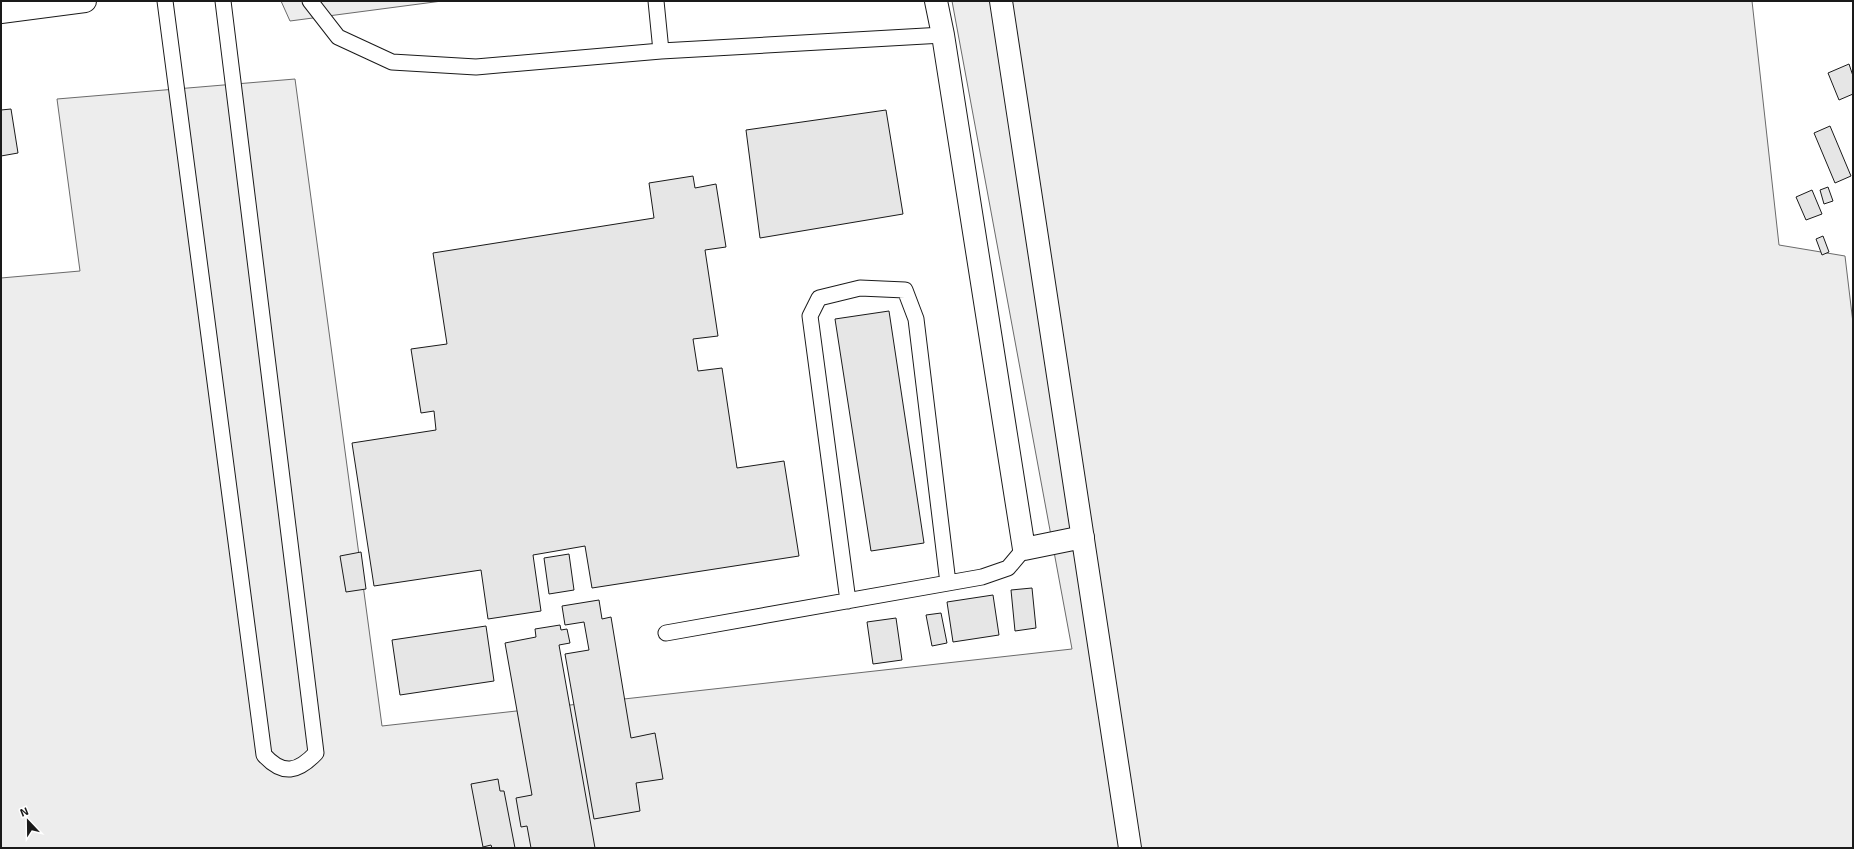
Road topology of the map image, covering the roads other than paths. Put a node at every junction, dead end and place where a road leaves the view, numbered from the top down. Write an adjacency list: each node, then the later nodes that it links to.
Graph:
1 (85, 1): 8 (main road)
2 (165, 1): 3 (lane)
3 (223, 1)
4 (310, 1): 10 (lane)
5 (656, 1): 10 (lane)
6 (936, 1): 9 (main road)
7 (1001, 1): 11 (main road)
8 (1, 12)
9 (943, 36): 10 (lane); 12 (main road)
10 (661, 51)
11 (1083, 537): 12 (main road); 16 (main road)
12 (1024, 549): 13 (lane)
13 (948, 583): 14 (lane); 14 (lane)
14 (848, 601): 15 (lane)
15 (666, 633)
16 (1130, 848)

